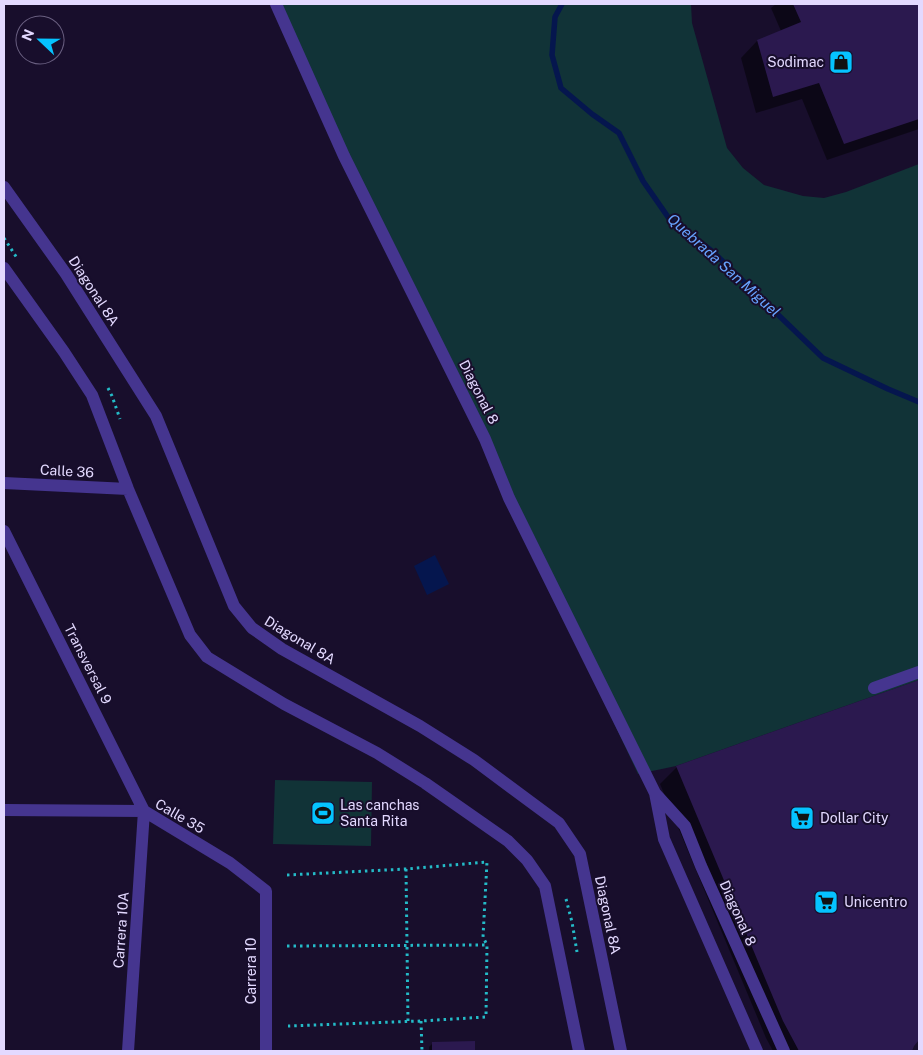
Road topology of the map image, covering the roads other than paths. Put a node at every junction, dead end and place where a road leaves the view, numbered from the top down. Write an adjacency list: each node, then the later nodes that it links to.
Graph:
1 (276, 4): 9 (street, Diagonal 8)
2 (4, 187): 16 (street, Diagonal 8A)
3 (4, 268): 5 (street)
4 (4, 483): 5 (street, Calle 36)
5 (128, 489): 15 (street)
6 (4, 530): 11 (street, Transversal 9)
7 (919, 672): 8 (street)
8 (874, 688)
9 (655, 793): 17 (street, Diagonal 8); 18 (street, Diagonal 8)
10 (4, 810): 11 (street, Calle 35)
11 (144, 811): 12 (street, Calle 35); 13 (street, Carrera 10A)
12 (266, 891): 14 (street, Carrera 10)
13 (128, 1051)
14 (266, 1051)
15 (579, 1051)
16 (621, 1051)
17 (757, 1051)
18 (784, 1051)

